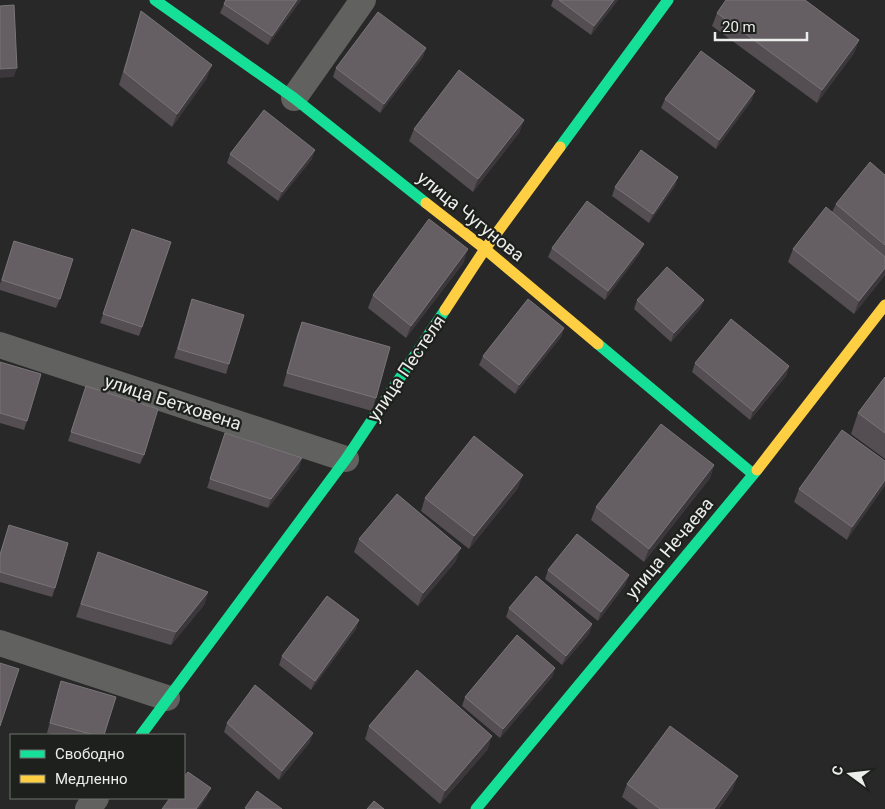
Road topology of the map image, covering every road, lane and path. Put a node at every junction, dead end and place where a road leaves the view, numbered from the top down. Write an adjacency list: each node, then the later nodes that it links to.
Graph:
1 (156, 0): 4 (street, улица Чугунова)
2 (363, 0): 4 (street)
3 (668, 0): 5 (street, улица Пестеля)
4 (294, 98): 5 (street, улица Чугунова)
5 (485, 249): 8 (street, улица Пестеля); 9 (street, улица Чугунова)
6 (885, 305): 9 (street, улица Нечаева)
7 (0, 345): 8 (street, улица Бетховена)
8 (346, 459): 11 (street, улица Пестеля)
9 (753, 474): 13 (street, улица Нечаева)
10 (0, 643): 11 (street)
11 (167, 698): 12 (street, улица Пестеля)
12 (142, 734)
13 (476, 809)

